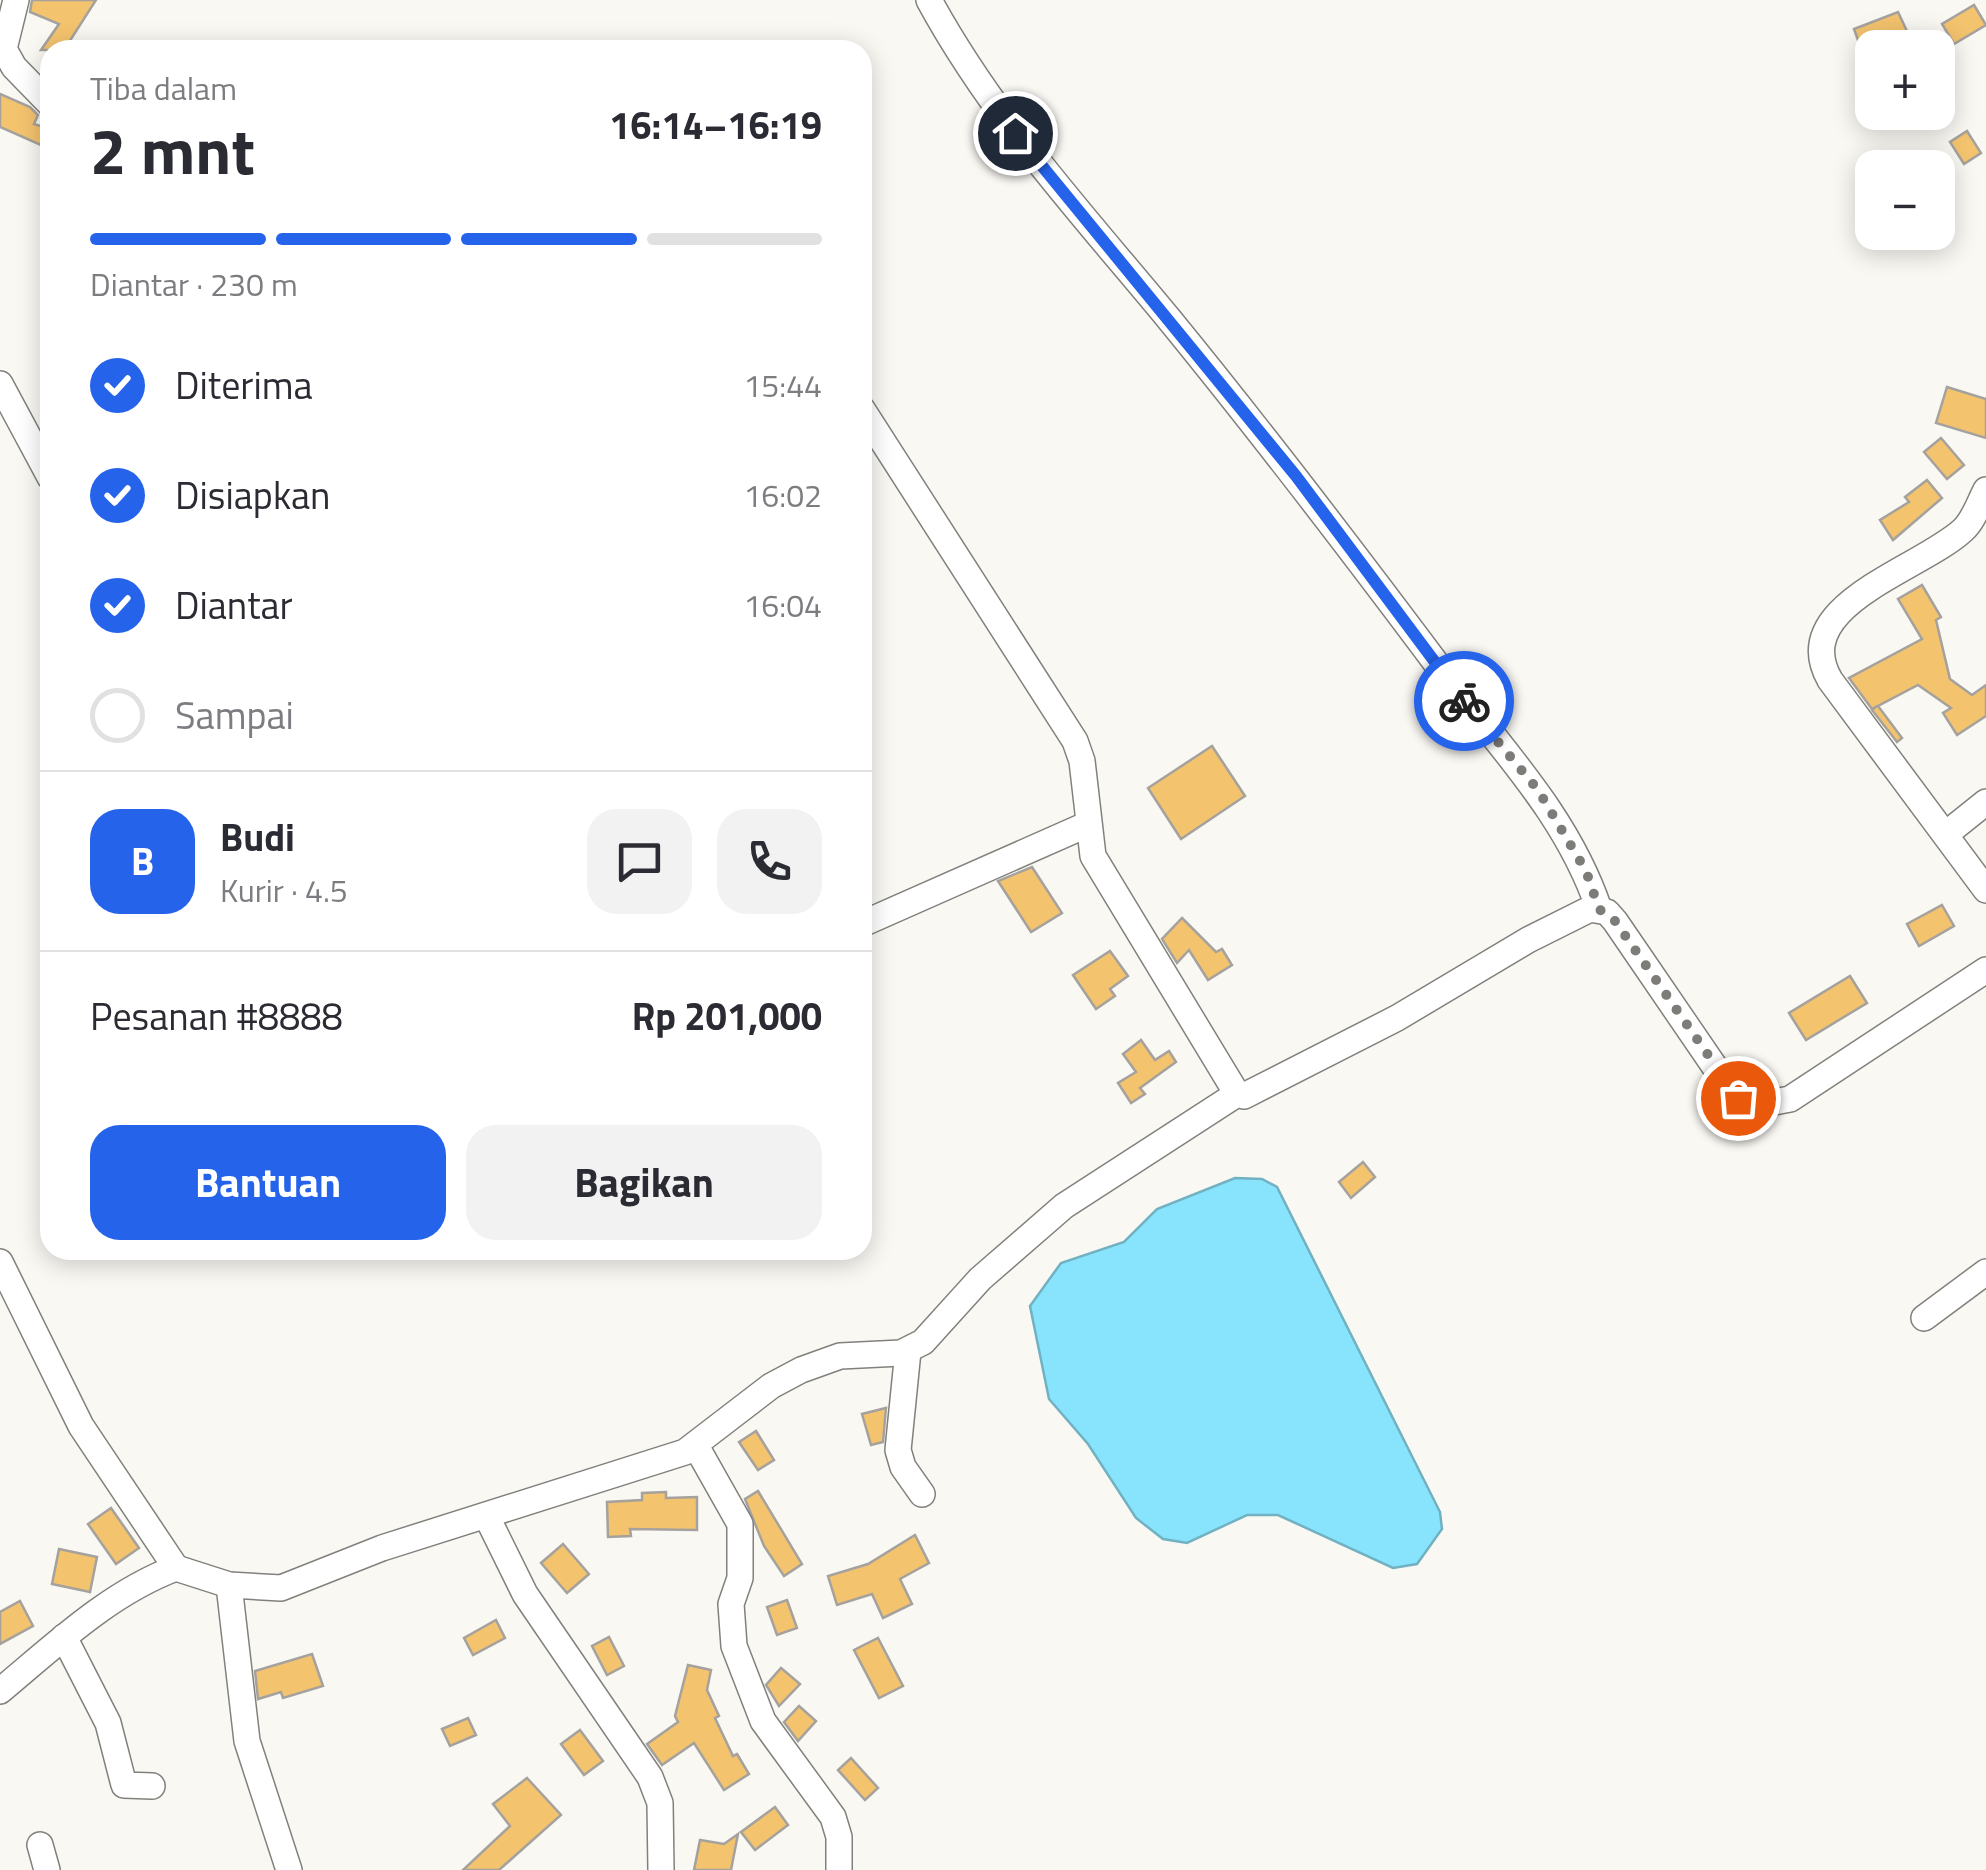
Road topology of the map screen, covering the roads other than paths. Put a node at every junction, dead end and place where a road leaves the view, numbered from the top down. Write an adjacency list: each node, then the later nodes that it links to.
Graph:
1 (16, 0): 3 (street)
2 (929, 0): 12 (street)
3 (40, 94)
4 (0, 384): 6 (street)
5 (872, 426): 9 (street)
6 (40, 458)
7 (1986, 490): 10 (street)
8 (1986, 802): 10 (street)
9 (1086, 825): 13 (street); 15 (street)
10 (1946, 834): 11 (street)
11 (1986, 890)
12 (1599, 909): 14 (street); 15 (street)
13 (872, 920)
14 (1986, 970)
15 (1237, 1094): 19 (street)
16 (0, 1262): 23 (street)
17 (1986, 1272): 18 (street)
18 (1924, 1318)
19 (908, 1351): 20 (street); 21 (street)
20 (696, 1446): 22 (street); 30 (street)
21 (922, 1494)
22 (487, 1517): 24 (street); 29 (street)
23 (176, 1568): 24 (street); 25 (street)
24 (228, 1584): 28 (street)
25 (64, 1638): 26 (street); 27 (street)
26 (0, 1691)
27 (152, 1786)
28 (289, 1870)
29 (661, 1870)
30 (838, 1870)

